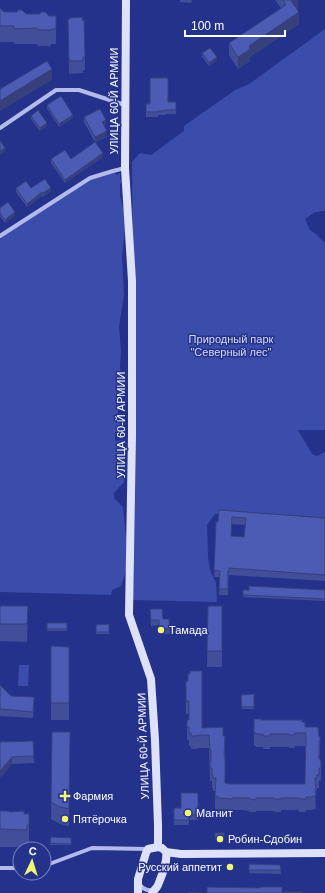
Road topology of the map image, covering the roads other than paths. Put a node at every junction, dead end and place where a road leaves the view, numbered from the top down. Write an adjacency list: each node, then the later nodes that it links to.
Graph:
1 (126, 0): 2 (street, УЛИЦА 60-Й АРМИИ)
2 (125, 105): 3 (street); 4 (street, УЛИЦА 60-Й АРМИИ)
3 (0, 128)
4 (125, 168): 5 (street); 6 (street, УЛИЦА 60-Й АРМИИ)
5 (0, 236)
6 (158, 847): 7 (street); 8 (street)
7 (148, 849): 10 (street); 13 (street)
8 (166, 852): 9 (street); 14 (street)
9 (325, 853)
10 (52, 863)
11 (0, 868): 12 (street)
12 (12, 868)
13 (138, 879): 14 (street); 15 (street)
14 (156, 892)
15 (138, 893)

